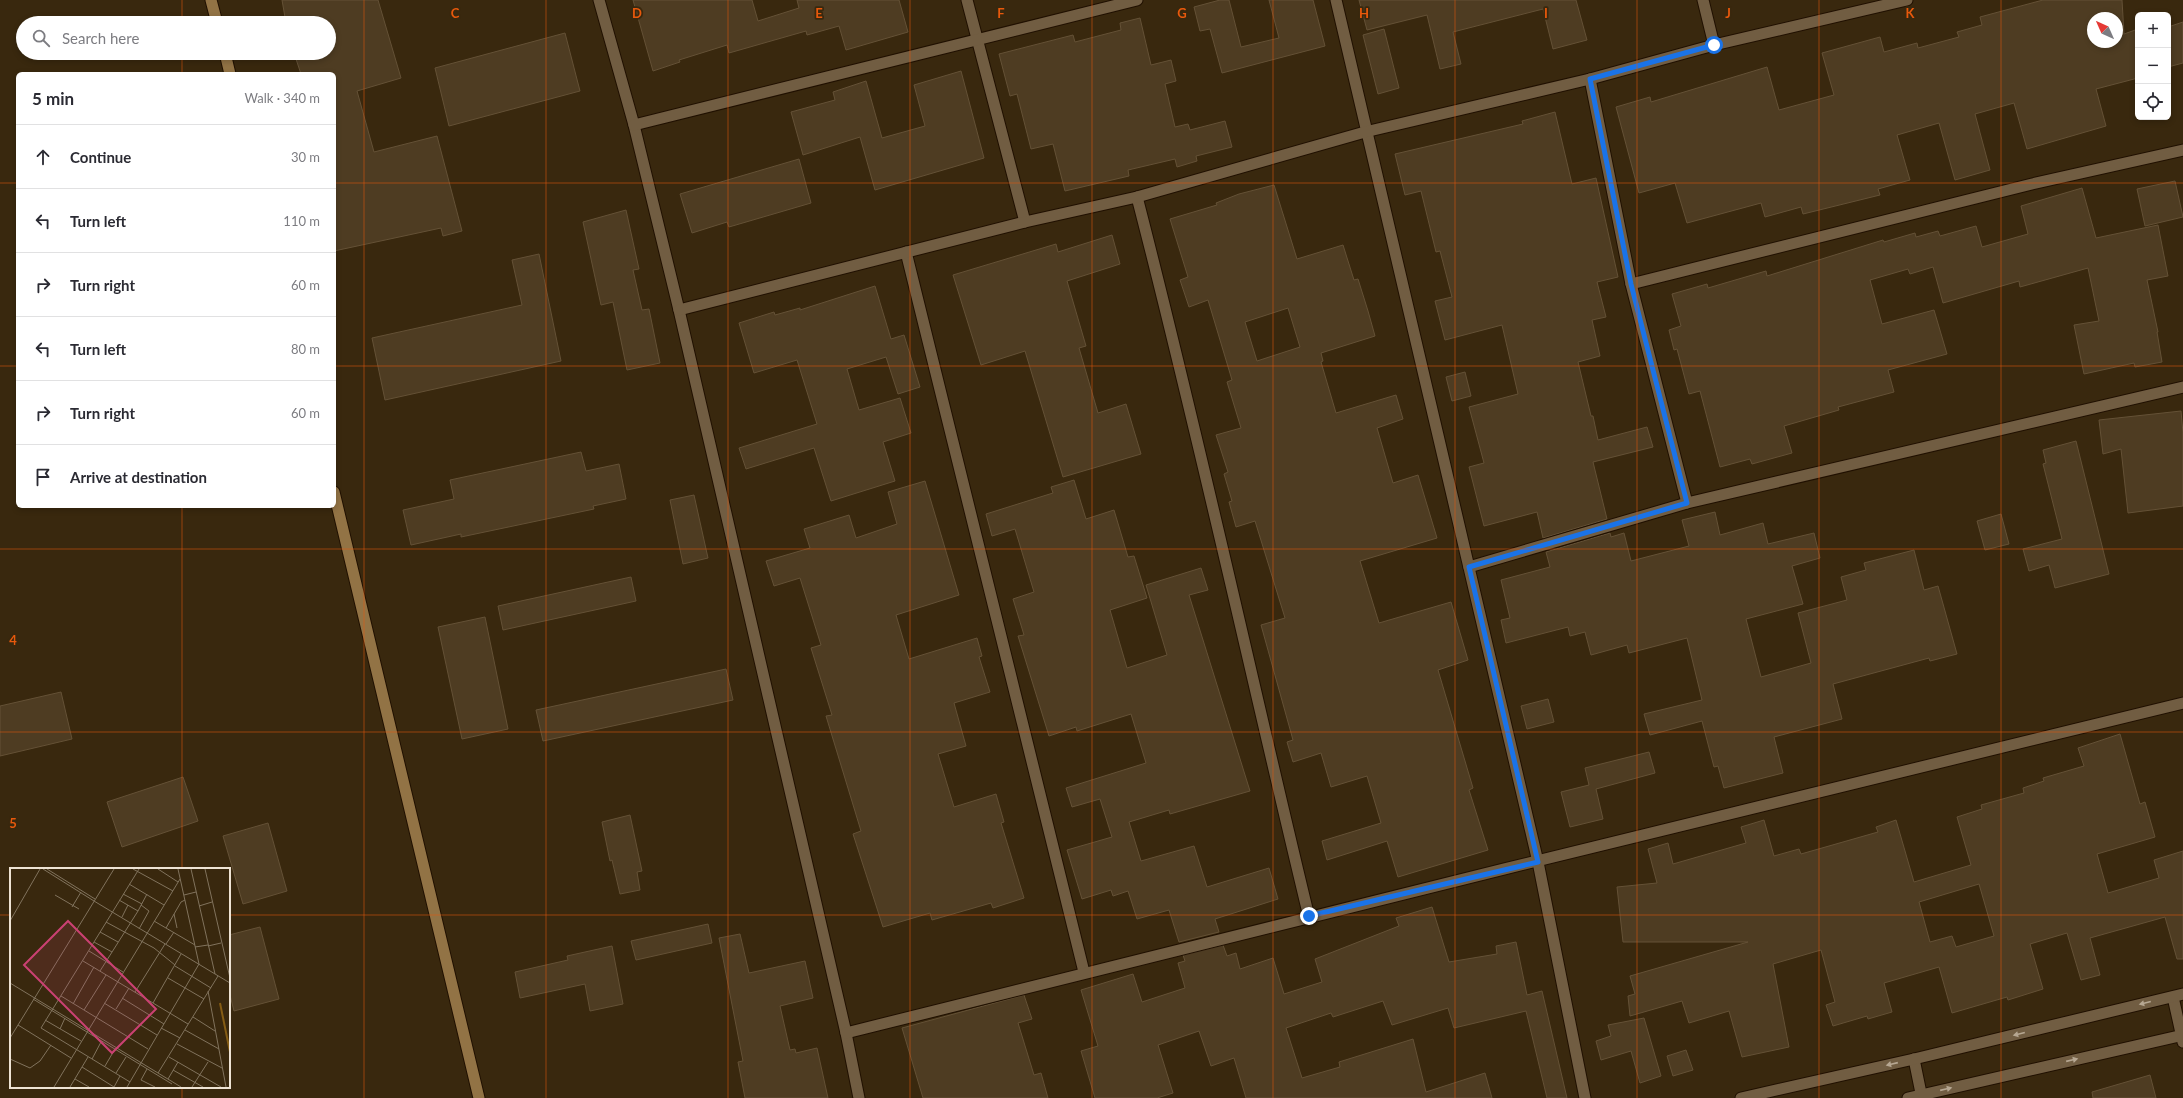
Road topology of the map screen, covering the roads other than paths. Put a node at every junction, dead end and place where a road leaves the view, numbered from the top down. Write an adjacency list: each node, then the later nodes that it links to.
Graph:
1 (211, 0): 8 (main road)
2 (599, 0): 14 (street)
3 (967, 0): 9 (street)
4 (1137, 0): 9 (street)
5 (1336, 0): 15 (street)
6 (1703, 0): 10 (street)
7 (1907, 0): 10 (street)
8 (215, 16)
9 (976, 39): 14 (street); 18 (street)
10 (1714, 45): 13 (street)
11 (227, 60): 12 (main road)
12 (230, 72)
13 (1590, 79): 15 (street); 20 (street)
14 (634, 125): 21 (street)
15 (1365, 132): 17 (street); 25 (street)
16 (2183, 150): 20 (street)
17 (1137, 197): 18 (street); 28 (street)
18 (1025, 222): 19 (street)
19 (906, 252): 21 (street); 29 (street)
20 (1631, 284): 24 (street)
21 (679, 310): 31 (street)
22 (2183, 387): 24 (street)
23 (336, 500): 35 (main road)
24 (1687, 503): 25 (street)
25 (1469, 567): 27 (street)
26 (2183, 703): 27 (street)
27 (1538, 862): 28 (street); 37 (street)
28 (1309, 916): 29 (street)
29 (1084, 972): 31 (street)
30 (2178, 995): 32 (street); 33 (street, one-way to 33)
31 (846, 1033): 36 (street)
32 (2182, 1037): 34 (street, one-way to 32)
33 (1914, 1059): 34 (street); 38 (street, one-way to 38)
34 (1922, 1096): 39 (street)
35 (479, 1098)
36 (859, 1098)
37 (1585, 1098)
38 (1741, 1098)
39 (1908, 1098)

